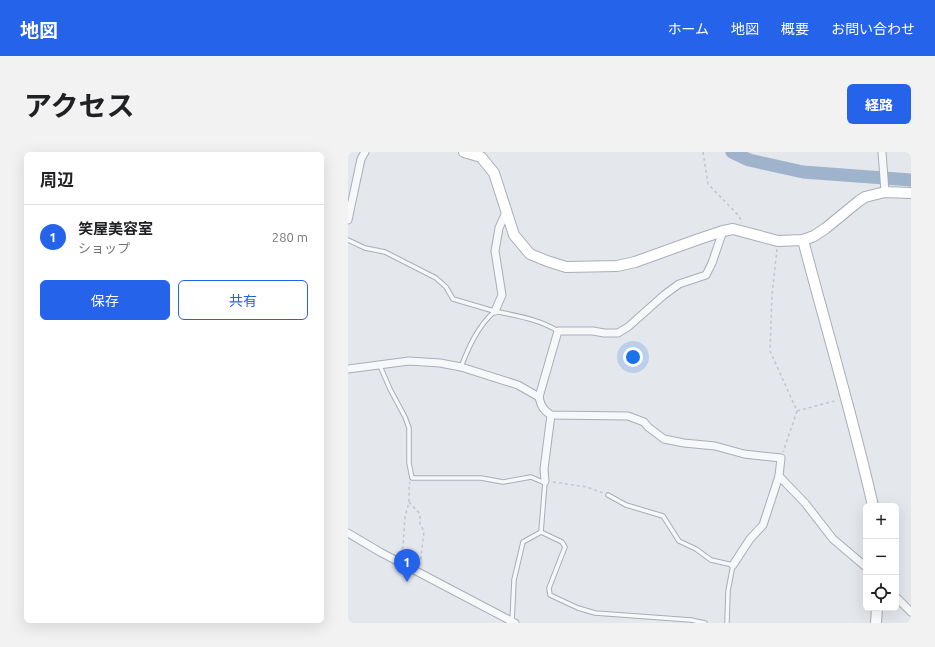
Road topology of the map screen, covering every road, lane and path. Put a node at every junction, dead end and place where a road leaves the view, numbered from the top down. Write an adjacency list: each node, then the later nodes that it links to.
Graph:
1 (366, 152): 9 (street)
2 (464, 152): 5 (street)
3 (703, 152): 11 (path)
4 (882, 152): 6 (street)
5 (485, 155): 8 (street)
6 (885, 190): 7 (street); 13 (street)
7 (911, 193)
8 (506, 212): 10 (street); 15 (street)
9 (348, 220)
10 (723, 231): 11 (street); 16 (street)
11 (746, 232): 14 (street)
12 (348, 240): 15 (lane)
13 (803, 240): 14 (street); 21 (street)
14 (778, 241): 22 (path)
15 (495, 311): 16 (lane); 18 (lane)
16 (558, 331): 20 (street)
17 (380, 366): 18 (street); 19 (street); 26 (lane)
18 (461, 367): 20 (street)
19 (348, 369)
20 (539, 396): 23 (street)
21 (845, 398): 22 (path); 30 (street)
22 (798, 411): 24 (path)
23 (551, 415): 24 (street); 27 (street)
24 (781, 458): 25 (street)
25 (779, 476): 34 (street); 35 (street)
26 (412, 478): 27 (lane); 29 (path)
27 (545, 482): 28 (path); 31 (lane)
28 (608, 495): 35 (lane)
29 (409, 502): 33 (path); 36 (path)
30 (872, 503)
31 (541, 532): 40 (lane); 41 (lane)
32 (348, 533): 33 (street)
33 (399, 562): 36 (street)
34 (863, 564)
35 (733, 565): 42 (lane)
36 (417, 572): 40 (street)
37 (899, 600): 39 (street)
38 (877, 611): 43 (street)
39 (911, 612)
40 (513, 623)
41 (705, 623)
42 (727, 623)
43 (876, 623)

